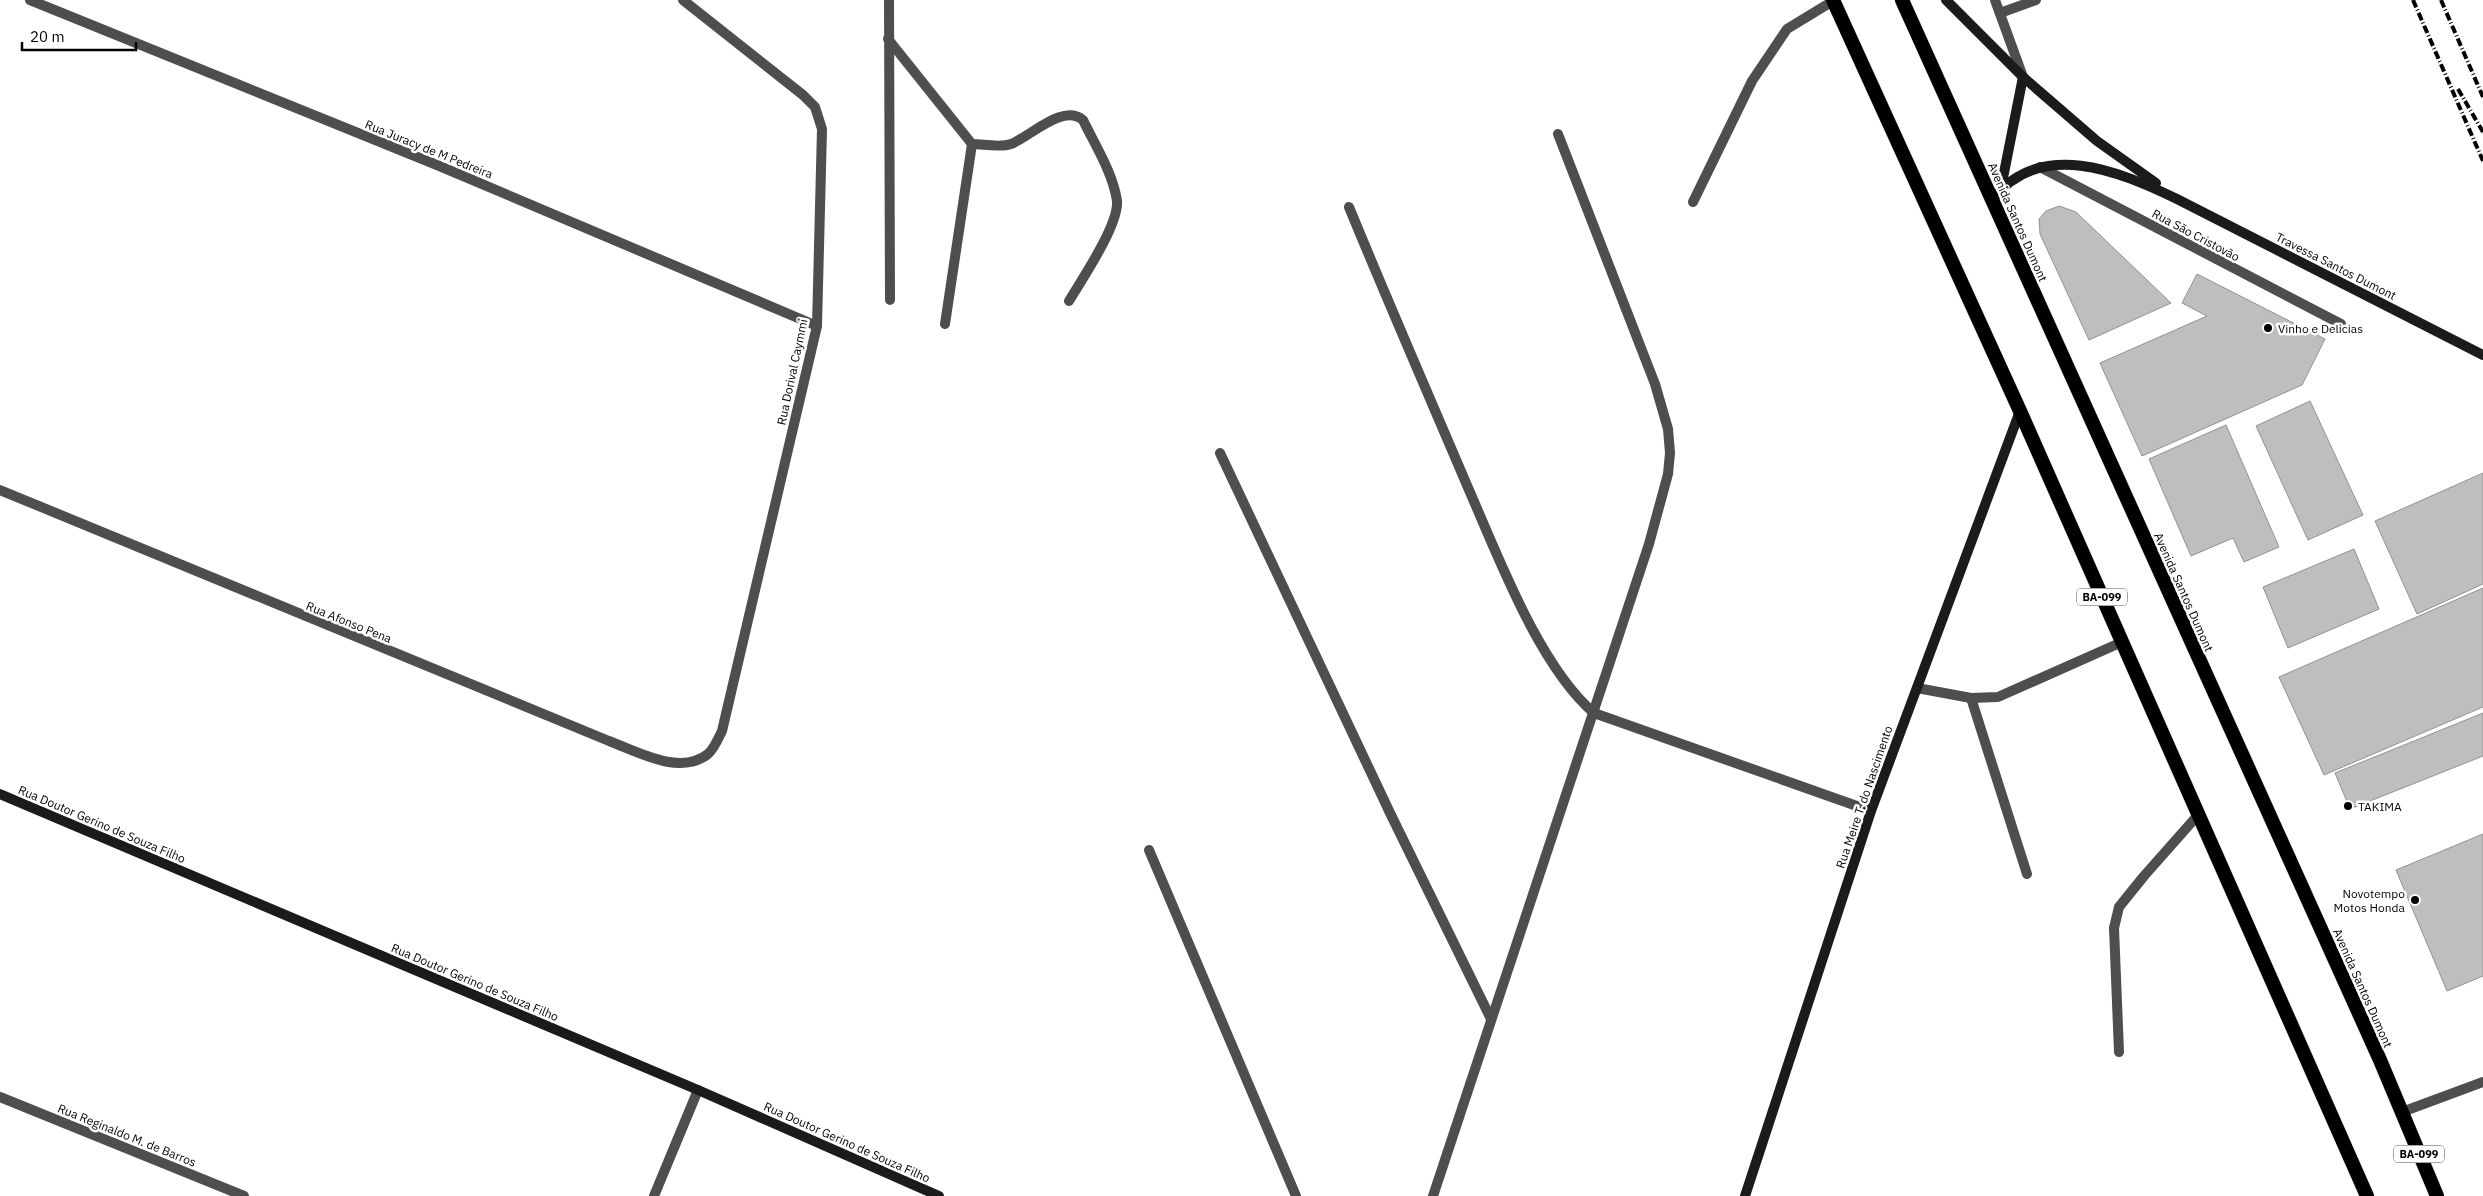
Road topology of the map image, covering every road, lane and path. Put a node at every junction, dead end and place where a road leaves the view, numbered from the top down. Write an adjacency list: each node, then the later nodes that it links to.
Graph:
1 (30, 0): 24 (street, Rua Juracy de M Pedreira)
2 (683, 0): 24 (street, Rua Dorival Caymmi)
3 (889, 0): 10 (street)
4 (1833, 0): 18 (street); 26 (highway, BA-099)
5 (1902, 0): 17 (highway, Avenida Santos Dumont / BA-099)
6 (1946, 0): 11 (main road, Travessa Santos Dumont)
7 (1995, 0): 9 (street)
8 (2036, 0): 9 (street)
9 (2000, 13): 11 (street)
10 (888, 39): 13 (street); 20 (street)
11 (2023, 77): 15 (main road); 16 (main road, Travessa Santos Dumont)
12 (1558, 134): 32 (street)
13 (972, 144): 21 (street); 22 (street)
14 (2040, 167): 15 (main road, Travessa Santos Dumont); 16 (main road, Travessa Santos Dumont); 23 (street, Rua São Cristovão)
15 (2001, 188): 17 (main road, Travessa Santos Dumont)
16 (2177, 199): 25 (main road, Travessa Santos Dumont)
17 (1992, 200): 44 (highway, Avenida Santos Dumont / BA-099)
18 (1693, 202)
19 (1349, 207): 32 (street)
20 (890, 300)
21 (1070, 301)
22 (945, 324)
23 (2341, 324)
24 (817, 326): 33 (street, Rua Dorival Caymmi)
25 (2483, 355)
26 (2020, 411): 29 (highway, BA-099); 30 (main road, Rua Meire T. do Nascimento)
27 (1220, 453): 39 (street)
28 (0, 490): 33 (street, Rua Afonso Pena)
29 (2122, 642): 31 (street); 36 (highway, BA-099)
30 (1917, 688): 31 (street); 35 (main road, Rua Meire T. do Nascimento)
31 (1971, 698): 38 (street)
32 (1594, 713): 35 (street); 39 (street)
33 (693, 762)
34 (0, 794): 42 (main road, Rua Doutor Gerino de Souza Filho)
35 (1871, 811): 50 (main road, Rua Meire T. do Nascimento)
36 (2198, 816): 40 (street); 51 (highway, BA-099)
37 (1149, 850): 48 (street)
38 (2027, 874)
39 (1491, 1019): 49 (street)
40 (2119, 1052)
41 (2483, 1082): 44 (street)
42 (698, 1090): 46 (street); 47 (main road, Rua Doutor Gerino de Souza Filho)
43 (0, 1097): 45 (street, Rua Reginaldo M. de Barros)
44 (2402, 1112): 52 (highway, Avenida Santos Dumont / BA-099)
45 (243, 1196)
46 (654, 1196)
47 (939, 1196)
48 (1296, 1196)
49 (1433, 1196)
50 (1745, 1196)
51 (2367, 1196)
52 (2437, 1196)

